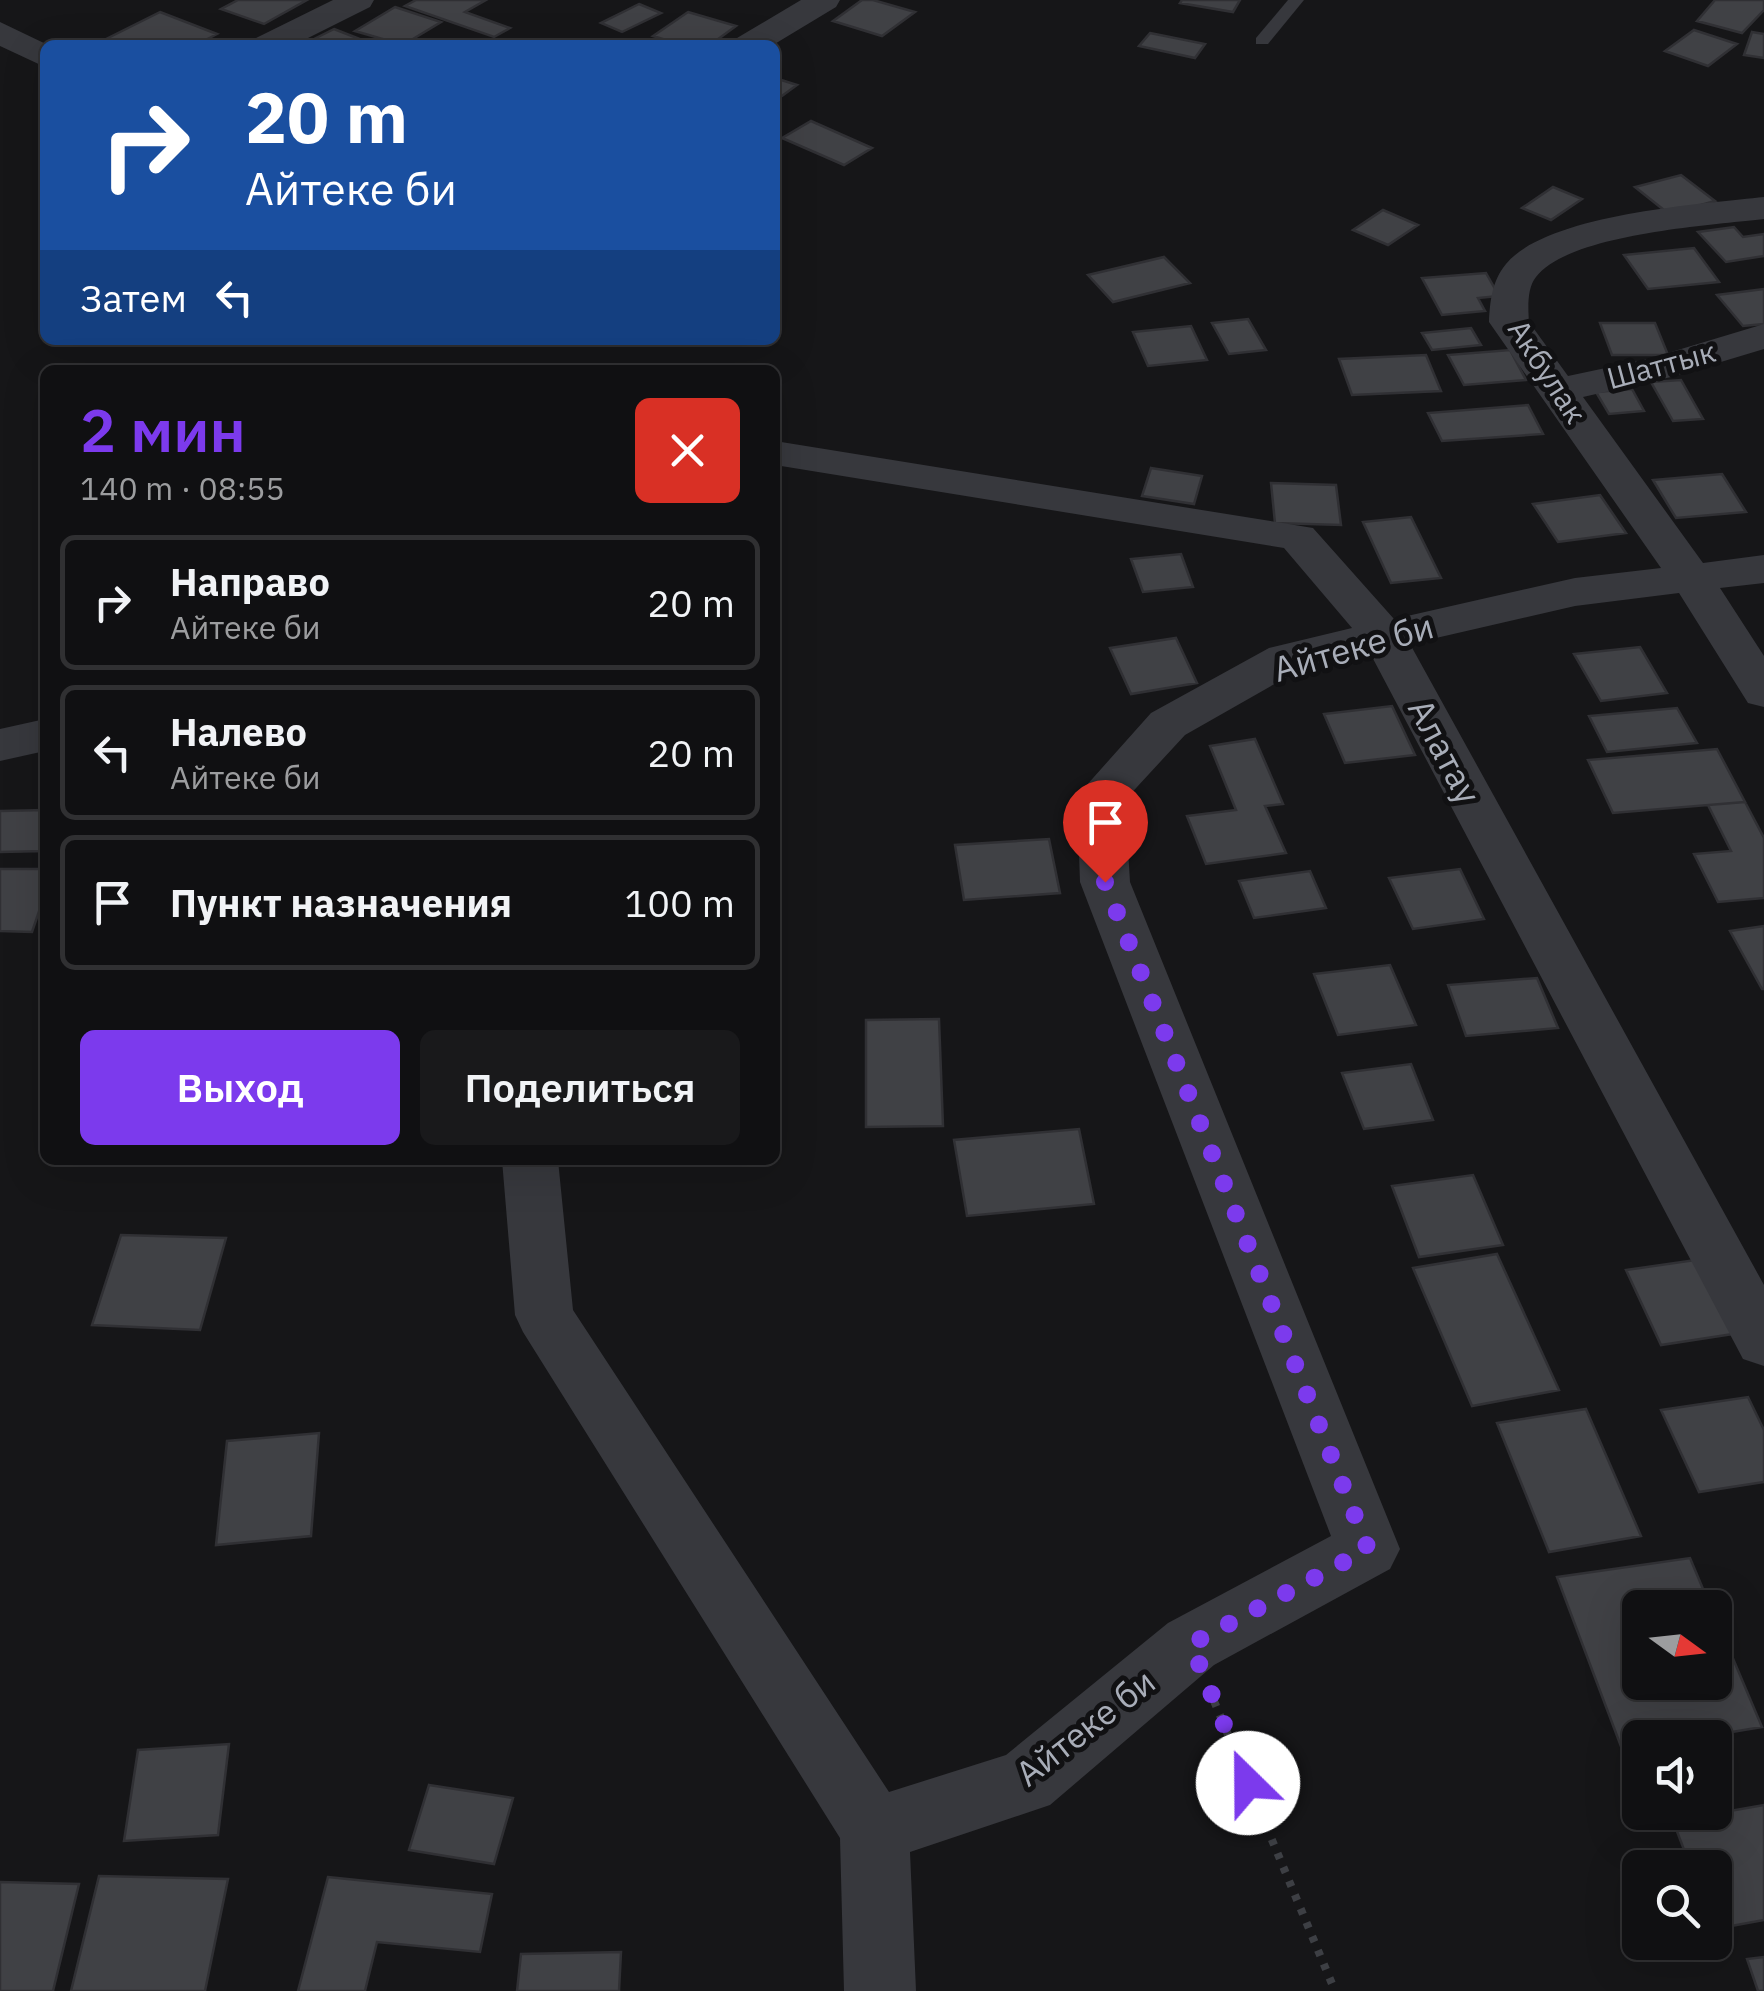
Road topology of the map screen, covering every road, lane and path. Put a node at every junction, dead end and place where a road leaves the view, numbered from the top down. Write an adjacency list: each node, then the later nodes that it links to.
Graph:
1 (358, 0): 5 (street)
2 (824, 0): 6 (street)
3 (1296, 0): 7 (lane)
4 (0, 32): 8 (street)
5 (278, 40)
6 (757, 40)
7 (1262, 41)
8 (40, 54)
9 (1764, 208): 11 (street, Акбулак)
10 (1764, 336): 11 (street, Шаттык)
11 (1558, 390): 14 (street, Акбулак)
12 (780, 454): 15 (street, Алатау)
13 (1764, 569): 14 (street, Айтеке би)
14 (1691, 578): 15 (street, Айтеке би); 16 (street, Акбулак)
15 (1382, 634): 20 (street, Алатау); 21 (street, Айтеке би)
16 (1764, 692)
17 (40, 735): 18 (street)
18 (0, 746)
19 (530, 1165): 22 (street)
20 (1764, 1341)
21 (1191, 1644): 22 (street, Айтеке би); 24 (path)
22 (874, 1830): 23 (street)
23 (880, 1991)
24 (1335, 1991)

